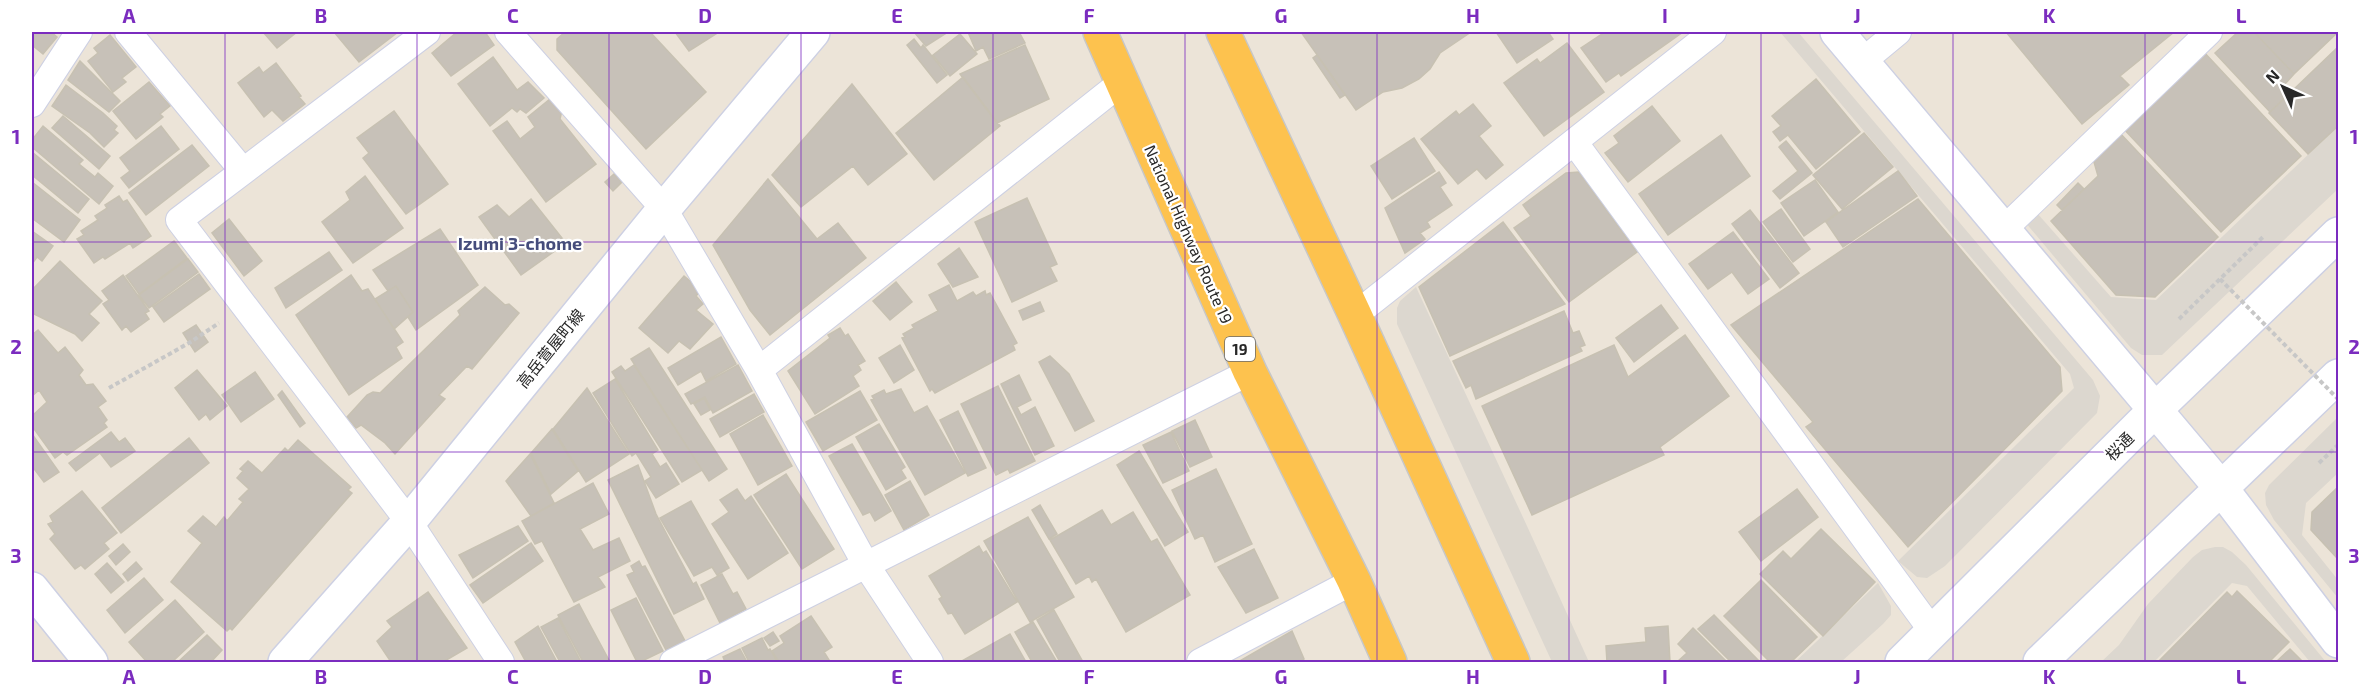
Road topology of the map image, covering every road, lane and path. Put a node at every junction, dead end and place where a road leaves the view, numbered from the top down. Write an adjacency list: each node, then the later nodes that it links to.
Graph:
1 (80, 32): 14 (street)
2 (128, 32): 16 (street)
3 (427, 32): 16 (street)
4 (508, 32): 17 (street)
5 (1100, 32): 13 (highway, National Highway Route 19 / 19)
6 (1223, 32): 23 (highway)
7 (1713, 32): 15 (street)
8 (1837, 32): 12 (street)
9 (1898, 32): 12 (street)
10 (2209, 32): 18 (street)
11 (809, 33): 17 (street, 高岳萱屋町線)
12 (1863, 61): 18 (street)
13 (1122, 82): 25 (street); 26 (highway, National Highway Route 19 / 19)
14 (32, 104)
15 (1575, 142): 23 (street); 38 (street)
16 (243, 171): 22 (street)
17 (664, 209): 25 (street); 34 (street, 高岳萱屋町線)
18 (2003, 230): 30 (street)
19 (2338, 234): 30 (street, 桜通)
20 (2263, 237): 21 (path)
21 (2220, 279): 24 (path); 29 (path, bridge)
22 (245, 306): 28 (path); 34 (street)
23 (1355, 315): 47 (highway)
24 (2179, 319)
25 (759, 370): 35 (street)
26 (1250, 372): 35 (street); 36 (highway, National Highway Route 19 / 19)
27 (2338, 376): 33 (street)
28 (109, 388)
29 (2338, 399)
30 (2156, 409): 33 (street); 38 (street, 桜通)
31 (2338, 445): 32 (path)
32 (2319, 463)
33 (2221, 488): 39 (street); 49 (street)
34 (409, 522): 41 (street, 高岳萱屋町線); 42 (street)
35 (866, 565): 43 (street); 44 (street)
36 (1354, 581): 45 (street); 46 (highway, National Highway Route 19 / 19)
37 (32, 589): 40 (street)
38 (1933, 632): 48 (street, 桜通)
39 (2338, 641)
40 (91, 663)
41 (285, 663)
42 (501, 663)
43 (673, 663)
44 (930, 663)
45 (1200, 663)
46 (1390, 663)
47 (1513, 663)
48 (1902, 663)
49 (2040, 663)

